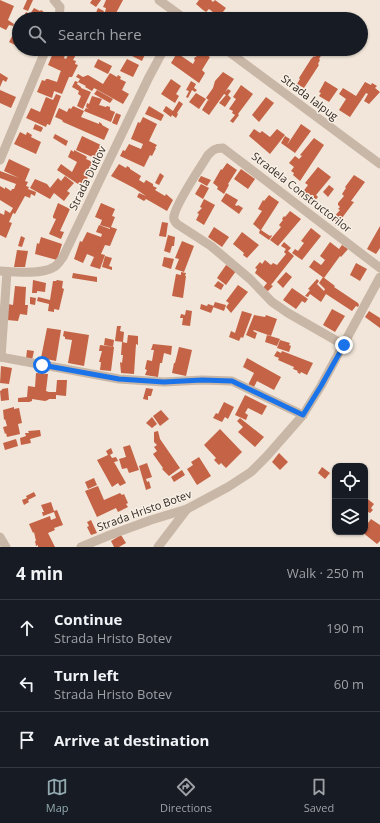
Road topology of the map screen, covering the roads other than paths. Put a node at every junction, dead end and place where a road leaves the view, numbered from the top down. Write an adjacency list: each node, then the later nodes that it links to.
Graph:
1 (54, 0): 3 (street)
2 (159, 0): 4 (street)
3 (60, 12)
4 (175, 12)
5 (43, 56): 8 (street)
6 (160, 56): 11 (street, Strada Dutlov)
7 (235, 56): 9 (street, Strada Ialpug)
8 (0, 160)
9 (380, 164)
10 (380, 268): 13 (street, Stradela Constructorilor)
11 (3, 271): 14 (street)
12 (380, 277): 13 (street, Strada Hristo Botev)
13 (344, 345): 15 (street, Strada Hristo Botev)
14 (0, 357): 15 (street)
15 (303, 415): 16 (street, Strada Hristo Botev)
16 (187, 509): 19 (street, Strada Hristo Botev); 20 (street)
17 (0, 537): 18 (street)
18 (6, 547)
19 (81, 547)
20 (158, 547)

